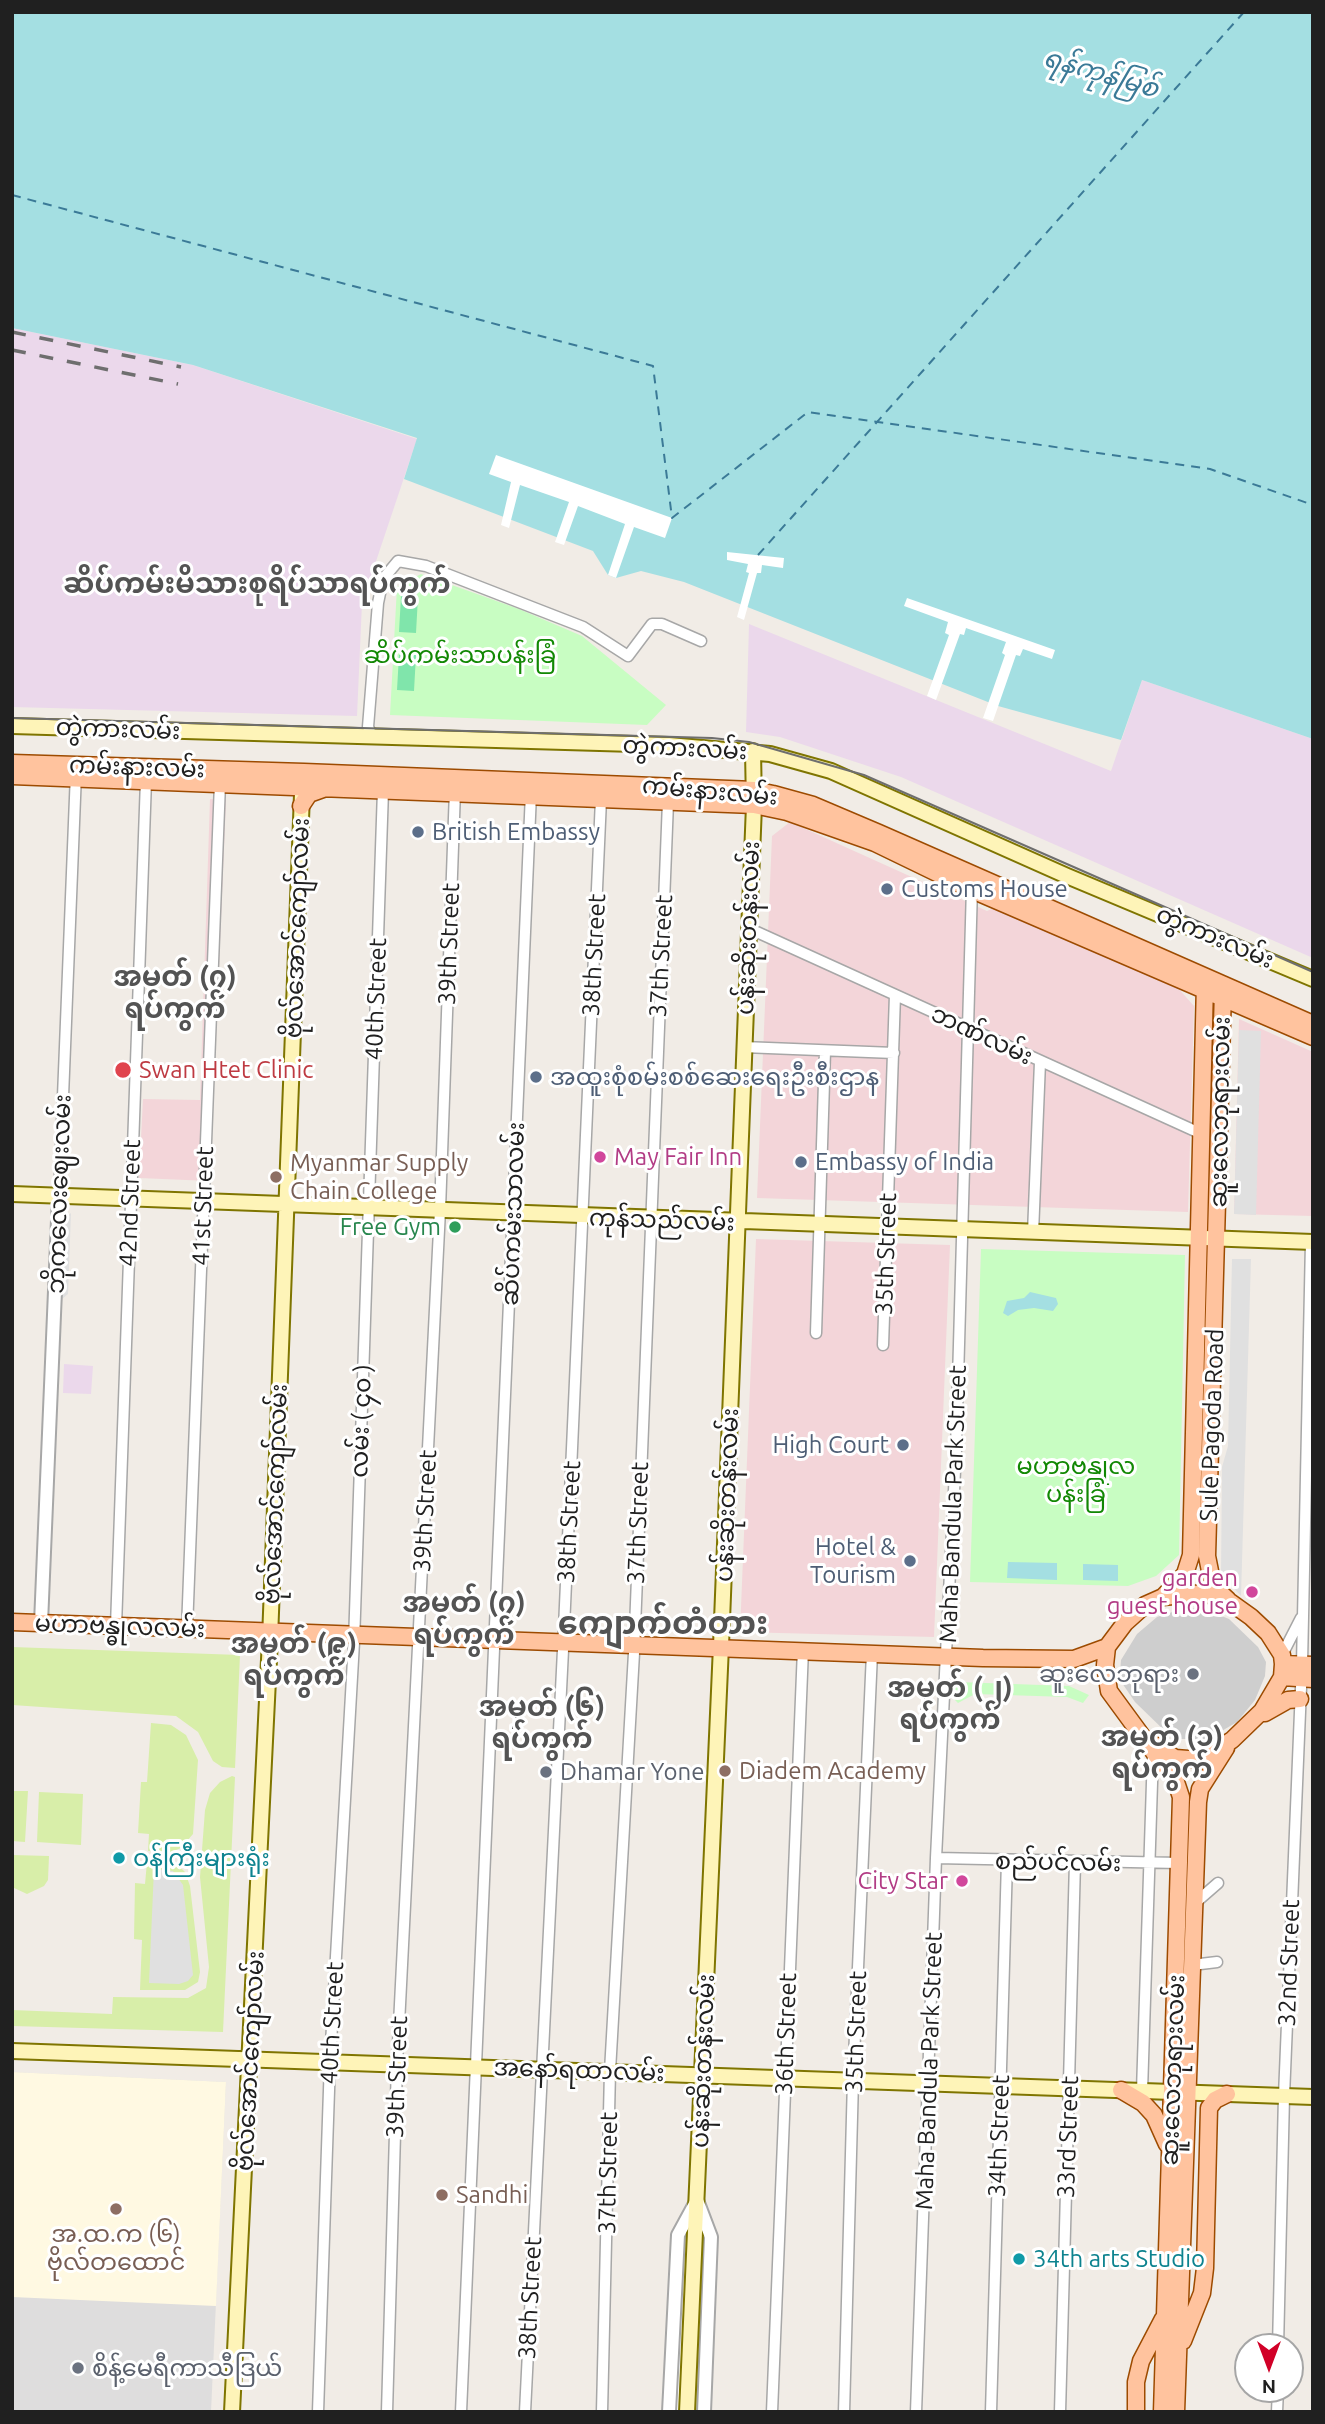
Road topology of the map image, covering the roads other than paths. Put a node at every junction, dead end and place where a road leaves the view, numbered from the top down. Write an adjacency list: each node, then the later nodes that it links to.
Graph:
1 (701, 641): 3 (street)
2 (12, 726): 3 (main road, တွဲကားလမ်း)
3 (372, 736): 4 (main road, တွဲကားလမ်း)
4 (753, 751): 16 (main road, ပန်းဆိုးတန်းလမ်း); 22 (main road, တွဲကားလမ်း)
5 (12, 763): 6 (main road, ကမ်းနားလမ်း)
6 (76, 772): 7 (main road, ကမ်းနားလမ်း); 8 (main road, ကမ်းနားလမ်း); 9 (main road, ကမ်းနားလမ်း); 36 (street, ဘိုကလေးဈေးလမ်း)
7 (12, 776)
8 (303, 779): 11 (main road, ကမ်းနားလမ်း); 12 (main road, ကမ်းနားလမ်း); 13 (main road, ကမ်းနားလမ်း); 19 (main road, ဗိုလ်အောင်ကျော်လမ်း)
9 (146, 780): 10 (main road, ကမ်းနားလမ်း); 37 (street, 42nd Street)
10 (219, 783): 12 (main road, ကမ်းနားလမ်း); 38 (street, 41st Street)
11 (455, 785): 14 (main road, ကမ်းနားလမ်း); 15 (main road, ကမ်းနားလမ်း); 41 (street, 39th Street)
12 (280, 786): 19 (main road)
13 (327, 788): 15 (main road, ကမ်းနားလမ်း); 19 (main road)
14 (531, 789): 16 (main road, ကမ်းနားလမ်း); 17 (main road, ကမ်းနားလမ်း); 42 (street, ဆိပ်ကမ်းသာလမ်း)
15 (383, 790): 40 (street, 40th Street)
16 (754, 798): 18 (main road, ကမ်းနားလမ်း); 20 (main road, ကမ်းနားလမ်း); 21 (main road, ပန်းဆိုးတန်းလမ်း)
17 (601, 799): 18 (main road, ကမ်းနားလမ်း); 43 (street, 38th Street)
18 (668, 802): 44 (street, 37th Street)
19 (301, 806): 39 (main road, ဗိုလ်အောင်ကျော်လမ်း)
20 (973, 883): 23 (main road, ကမ်းနားလမ်း); 27 (street, Maha Bandula Park Street)
21 (748, 928): 25 (street, ဘဏ်လမ်း); 29 (main road, ပန်းဆိုးတန်းလမ်း)
22 (1313, 979)
23 (1205, 983): 24 (main road, ကမ်းနားလမ်း); 33 (main road, ဆူးလေဘုရားလမ်း)
24 (1223, 991): 26 (main road, ကမ်းနားလမ်း); 28 (main road, ကမ်းနားလမ်း); 34 (main road, ဆူးလေဘုရားလမ်း)
25 (895, 995): 27 (street, ဘဏ်လမ်း); 31 (street, 35th Street)
26 (1313, 1024)
27 (967, 1028): 32 (street, ဘဏ်လမ်း); 48 (street, Maha Bandula Park Street)
28 (1313, 1037)
29 (743, 1047): 30 (street); 45 (main road, ပန်းဆိုးတန်းလမ်း)
30 (825, 1051): 31 (street); 46 (street)
31 (894, 1053): 47 (street, 35th Street)
32 (1040, 1062): 33 (street, ဘဏ်လမ်း); 49 (street)
33 (1202, 1135): 34 (street, ဘဏ်လမ်း); 50 (main road, ဆူးလေဘုရားလမ်း)
34 (1219, 1136): 51 (main road, ဆူးလေဘုရားလမ်း)
35 (12, 1194): 36 (main road, ကုန်သည်လမ်း)
36 (59, 1196): 37 (main road, ကုန်သည်လမ်း); 59 (street, ဘိုကလေးဈေးလမ်း)
37 (130, 1198): 38 (main road, ကုန်သည်လမ်း); 60 (street, 42nd Street)
38 (203, 1201): 39 (main road, ကုန်သည်လမ်း); 61 (street, 41st Street)
39 (286, 1204): 40 (main road, ကုန်သည်လမ်း); 62 (main road, ဗိုလ်အောင်ကျော်လမ်း)
40 (368, 1207): 41 (main road, ကုန်သည်လမ်း); 63 (street, လမ်း ( ၄၀ ))
41 (440, 1210): 42 (main road, ကုန်သည်လမ်း); 64 (street, 39th Street)
42 (513, 1213): 43 (main road, ကုန်သည်လမ်း); 65 (street, ဆိပ်ကမ်းသာလမ်း)
43 (583, 1216): 44 (main road, ကုန်သည်လမ်း); 67 (street, 38th Street)
44 (649, 1219): 45 (main road, ကုန်သည်လမ်း); 69 (street, 37th Street)
45 (737, 1223): 46 (main road, ကုန်သည်လမ်း); 66 (main road, ပန်းဆိုးတန်းလမ်း)
46 (820, 1226): 47 (main road, ကုန်သည်လမ်း); 53 (street)
47 (887, 1228): 48 (main road, ကုန်သည်လမ်း); 54 (street, 35th Street)
48 (964, 1231): 49 (main road, ကုန်သည်လမ်း); 72 (street, Maha Bandula Park Street)
49 (1033, 1233): 50 (main road, ကုန်သည်လမ်း)
50 (1200, 1239): 51 (main road, ကုန်သည်လမ်း); 55 (main road, Sule Pagoda Road)
51 (1217, 1239): 52 (main road, ကုန်သည်လမ်း); 56 (main road, Sule Pagoda Road)
52 (1312, 1242): 57 (street, 32nd Street)
53 (816, 1333)
54 (883, 1345)
55 (1163, 1597): 56 (main road); 68 (main road)
56 (1230, 1602): 73 (main road)
57 (1303, 1614): 73 (street); 74 (street, 32nd Street)
58 (12, 1622): 59 (main road, မဟာဗန္ဓုလလမ်း)
59 (41, 1623): 60 (main road, မဟာဗန္ဓုလလမ်း)
60 (116, 1626): 61 (main road, မဟာဗန္ဓုလလမ်း)
61 (187, 1629): 62 (main road, မဟာဗန္ဓုလလမ်း)
62 (270, 1631): 63 (main road, မဟာဗန္ဓုလလမ်း); 89 (main road, ဗိုလ်အောင်ကျော်လမ်း)
63 (354, 1638): 64 (main road, မဟာဗန္ဓုလလမ်း); 90 (street, 40th Street)
64 (418, 1641): 65 (main road, မဟာဗန္ဓုလလမ်း); 91 (street, 39th Street)
65 (496, 1644): 67 (main road, မဟာဗန္ဓုလလမ်း); 92 (street, ဆိပ်ကမ်းသာလမ်း)
66 (721, 1646): 69 (main road, မဟာဗန္ဓုလလမ်း); 70 (main road, မဟာဗန္ဓုလလမ်း); 95 (main road, ပန်းဆိုးတန်းလမ်း)
67 (563, 1647): 69 (main road, မဟာဗန္ဓုလလမ်း); 93 (street, 38th Street)
68 (1107, 1647): 72 (main road, မဟာဗန္ဓုလလမ်း); 78 (main road)
69 (634, 1649): 94 (street, 37th Street)
70 (803, 1653): 71 (main road, မဟာဗန္ဓုလလမ်း); 96 (street, 36th Street)
71 (872, 1656): 72 (main road, မဟာဗန္ဓုလလမ်း); 97 (street, 35th Street)
72 (947, 1656): 79 (street, Maha Bandula Park Street)
73 (1282, 1665): 74 (main road); 76 (main road)
74 (1307, 1672): 75 (street, 32nd Street)
75 (1300, 1699): 76 (main road); 105 (street, 32nd Street)
76 (1249, 1725): 77 (main road)
77 (1232, 1740): 78 (main road); 85 (main road, ဆူးလေဘုရားလမ်း)
78 (1149, 1745): 82 (main road, ဆူးလေဘုရားလမ်း); 83 (street)
79 (936, 1858): 80 (street, စည်ပင်လမ်း); 98 (street, Maha Bandula Park Street)
80 (1007, 1861): 81 (street, စည်ပင်လမ်း); 99 (street, 34th Street)
81 (1075, 1862): 83 (street, စည်ပင်လမ်း); 100 (street, 33rd Street)
82 (1179, 1863): 83 (street, စည်ပင်လမ်း); 103 (main road, ဆူးလေဘုရားလမ်း)
83 (1149, 1864): 102 (street)
84 (1218, 1883): 85 (street)
85 (1194, 1904): 87 (main road, ဆူးလေဘုရားလမ်း)
86 (1217, 1962): 87 (street)
87 (1192, 1965): 103 (main road, ဆူးလေဘုရားလမ်း)
88 (12, 2051): 89 (main road, အနော်ရထာလမ်း)
89 (250, 2058): 90 (main road, အနော်ရထာလမ်း); 112 (main road, ဗိုလ်အောင်ကျော်လမ်း)
90 (330, 2061): 91 (main road, အနော်ရထာလမ်း); 113 (street, 40th Street)
91 (397, 2064): 92 (main road, အနော်ရထာလမ်း); 114 (street, 39th Street)
92 (476, 2066): 93 (main road, အနော်ရထာလမ်း); 115 (street)
93 (541, 2069): 94 (main road, အနော်ရထာလမ်း); 116 (street, 38th Street)
94 (610, 2071): 95 (main road, အနော်ရထာလမ်း); 117 (street, 37th Street)
95 (702, 2074): 96 (main road, အနော်ရထာလမ်း); 108 (main road, ပန်းဆိုးတန်းလမ်း)
96 (785, 2077): 97 (main road, အနော်ရထာလမ်း); 121 (street, 36th Street)
97 (853, 2080): 98 (main road, အနော်ရထာလမ်း); 122 (street, 35th Street)
98 (928, 2083): 99 (main road, အနော်ရထာလမ်း); 123 (street, Maha Bandula Park Street)
99 (1000, 2085): 100 (main road, အနော်ရထာလမ်း); 124 (street, 34th Street)
100 (1069, 2088): 101 (main road, အနော်ရထာလမ်း); 125 (street, 33rd Street)
101 (1121, 2090): 102 (main road, အနော်ရထာလမ်း); 107 (main road)
102 (1142, 2091): 103 (main road, အနော်ရထာလမ်း)
103 (1180, 2092): 104 (main road, အနော်ရထာလမ်း); 107 (main road, ဆူးလေဘုရားလမ်း); 111 (main road, ဆူးလေဘုရားလမ်း)
104 (1227, 2094): 105 (main road, အနော်ရထာလမ်း); 111 (main road)
105 (1284, 2096): 106 (main road, အနော်ရထာလမ်း); 110 (street, 32nd Street)
106 (1313, 2097)
107 (1171, 2155): 109 (main road, ဆူးလေဘုရားလမ်း)
108 (697, 2200): 118 (street, ပန်းဆိုးတန်းလမ်း); 119 (main road, ပန်းဆိုးတန်းလမ်း); 120 (street, ပန်းဆိုးတန်းလမ်း)
109 (1164, 2317): 126 (main road); 127 (main road, ဆူးလေဘုရားလမ်း)
110 (1278, 2333)
111 (1179, 2350): 128 (main road, ဆူးလေဘုရားလမ်း)
112 (232, 2412)
113 (318, 2412)
114 (387, 2412)
115 (461, 2412)
116 (525, 2412)
117 (602, 2412)
118 (669, 2412)
119 (687, 2412)
120 (704, 2412)
121 (772, 2412)
122 (844, 2412)
123 (916, 2412)
124 (991, 2412)
125 (1060, 2412)
126 (1136, 2412)
127 (1162, 2412)
128 (1176, 2412)

